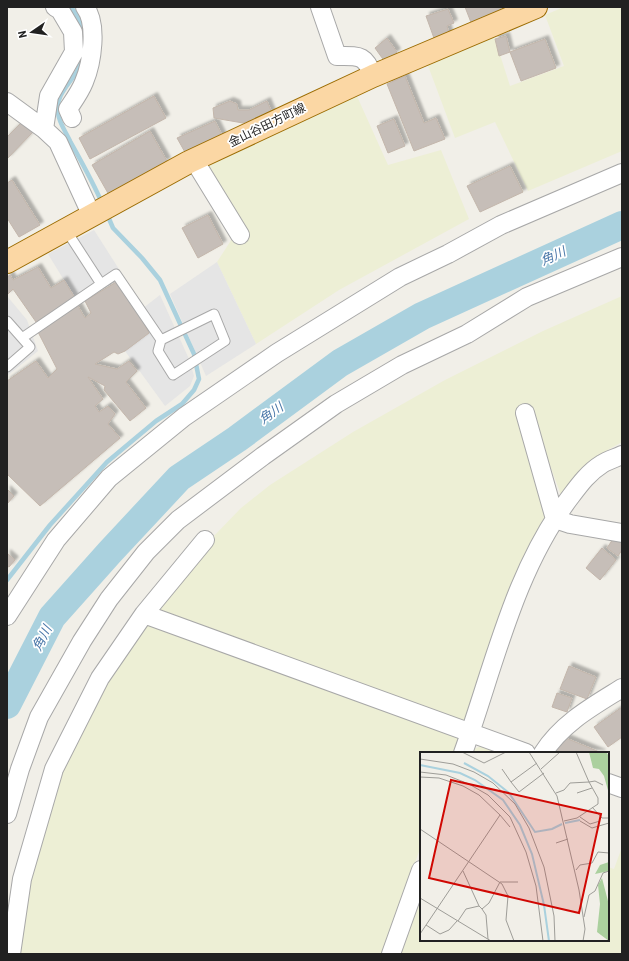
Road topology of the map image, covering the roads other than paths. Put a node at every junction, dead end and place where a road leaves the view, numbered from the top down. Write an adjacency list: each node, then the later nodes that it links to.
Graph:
1 (55, 7): 5 (street)
2 (85, 7): 7 (street)
3 (320, 7): 6 (street)
4 (536, 7): 6 (main road, 金山谷田方町線)
5 (62, 74): 7 (street); 10 (street)
6 (373, 76): 11 (main road, 金山谷田方町線)
7 (79, 91): 9 (street)
8 (7, 102): 10 (street)
9 (72, 118)
10 (44, 129): 13 (street)
11 (194, 160): 13 (main road, 金山谷田方町線); 15 (street)
12 (622, 174): 29 (street)
13 (92, 216): 14 (main road, 金山谷田方町線)
14 (66, 230): 17 (main road, 金山谷田方町線); 18 (lane)
15 (240, 235)
16 (622, 257): 37 (street)
17 (7, 262)
18 (101, 284): 20 (lane); 21 (lane)
19 (7, 321): 20 (lane)
20 (22, 338): 22 (lane)
21 (161, 340): 21 (lane)
22 (7, 367)
23 (525, 413): 25 (street)
24 (622, 455): 25 (street)
25 (555, 519): 26 (street); 31 (street)
26 (622, 533)
27 (205, 540): 28 (street)
28 (144, 614): 31 (street); 39 (street)
29 (7, 616)
30 (622, 688): 34 (street)
31 (471, 733): 32 (street); 33 (street)
32 (463, 752)
33 (523, 752)
34 (544, 752)
35 (609, 783): 36 (street)
36 (622, 788)
37 (7, 814)
38 (420, 873): 40 (street)
39 (11, 954)
40 (391, 954)

